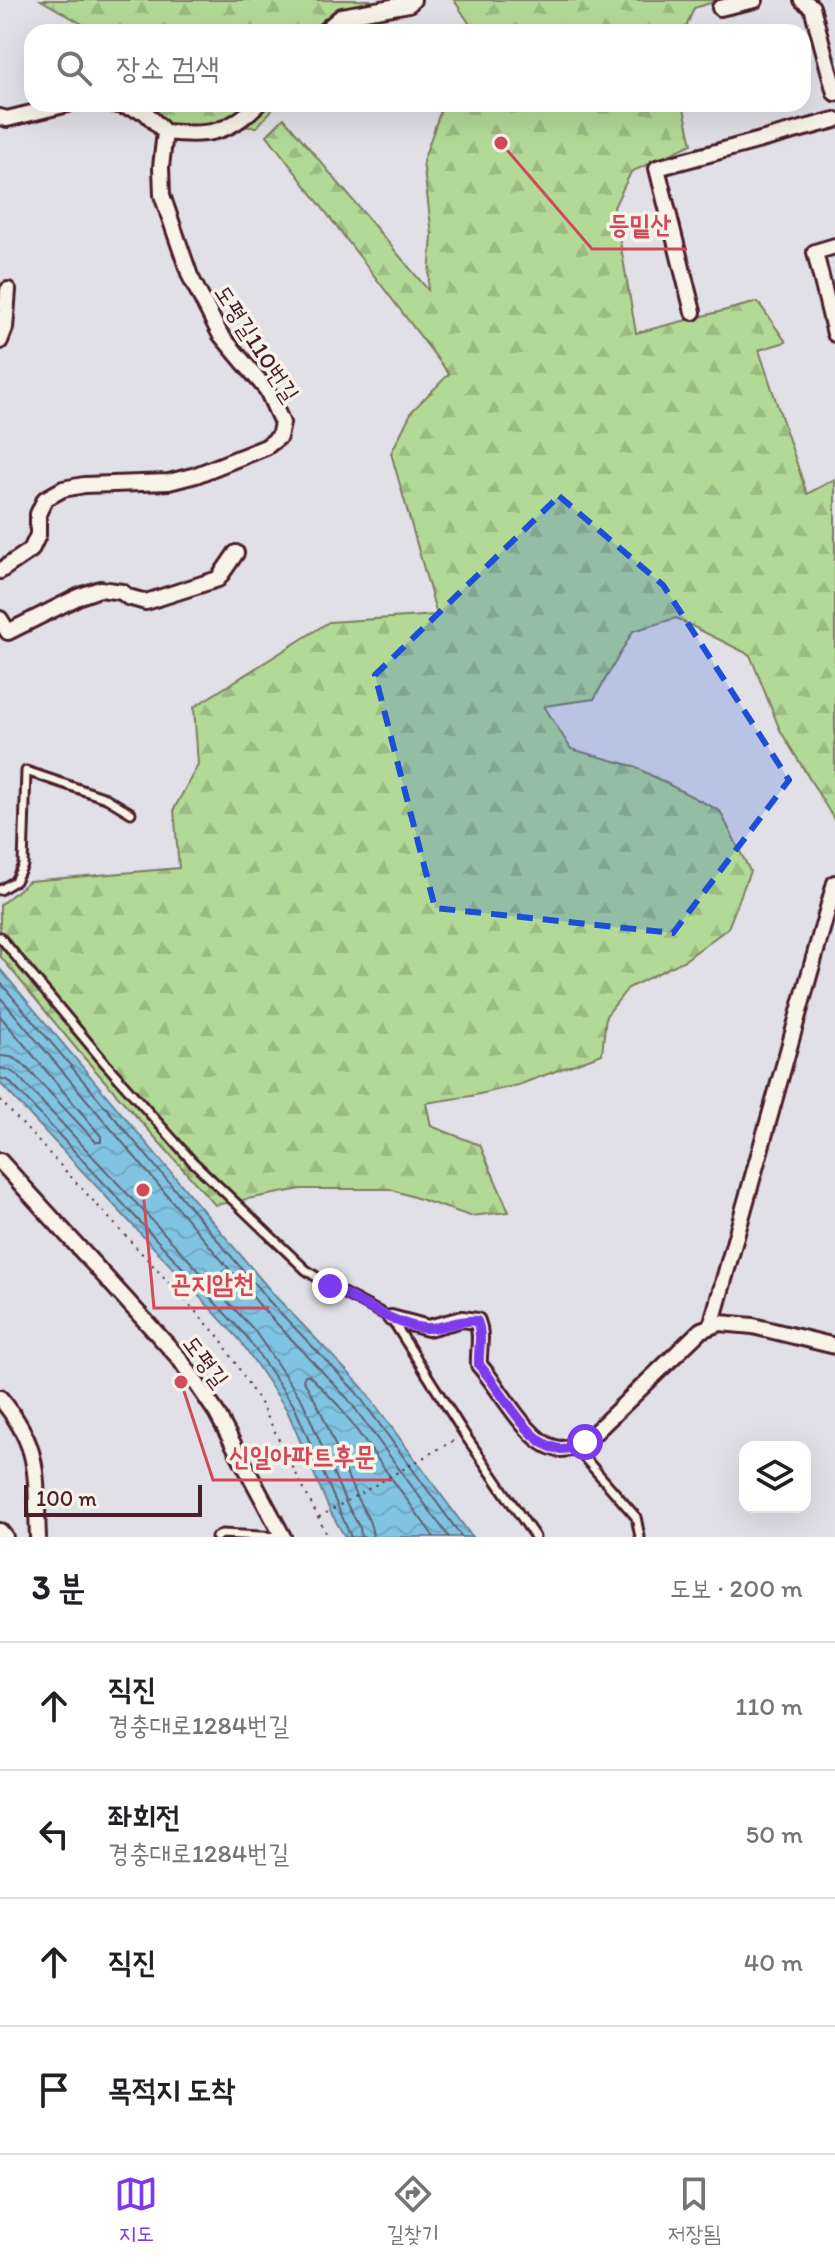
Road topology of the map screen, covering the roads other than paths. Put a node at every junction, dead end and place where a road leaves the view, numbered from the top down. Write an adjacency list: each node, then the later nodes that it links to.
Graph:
1 (413, 0): 5 (street)
2 (755, 0): 4 (street)
3 (802, 0): 6 (street)
4 (720, 8)
5 (332, 24)
6 (835, 93)
7 (35, 112): 10 (street)
8 (145, 112): 12 (street)
9 (247, 112): 12 (street)
10 (0, 117)
11 (835, 120): 15 (street)
12 (165, 132): 19 (street, 도평길110번길)
13 (835, 246): 16 (street)
14 (8, 290): 17 (street)
15 (693, 312)
16 (835, 334)
17 (0, 341)
18 (236, 553): 20 (street)
19 (0, 571)
20 (0, 619)
21 (131, 813): 23 (lane)
22 (835, 883): 27 (street)
23 (0, 890)
24 (0, 937): 26 (lane)
25 (0, 1161): 35 (street, 도평길)
26 (391, 1318): 30 (street); 36 (lane)
27 (711, 1326): 28 (street); 30 (street)
28 (835, 1346)
29 (0, 1398): 33 (street)
30 (575, 1447): 37 (lane)
31 (0, 1531): 32 (street)
32 (5, 1537)
33 (38, 1537)
34 (216, 1537): 35 (lane)
35 (283, 1537)
36 (535, 1537)
37 (640, 1537)

